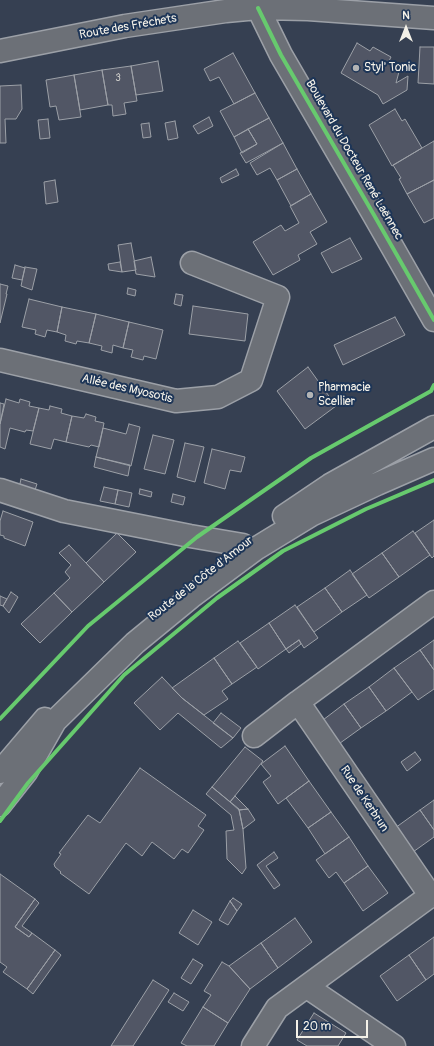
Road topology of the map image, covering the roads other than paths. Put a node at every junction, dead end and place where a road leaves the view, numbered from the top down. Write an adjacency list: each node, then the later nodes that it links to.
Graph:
1 (257, 4): 2 (street, Route des Fréchets); 3 (street, Route des Fréchets); 5 (street, Boulevard du Docteur René Laënnec)
2 (434, 18)
3 (0, 51)
4 (192, 263): 7 (street, Allée des Myosotis)
5 (426, 289): 6 (street, Boulevard du Docteur René Laënnec)
6 (434, 320)
7 (0, 360)
8 (434, 427): 11 (street, Route de la Côte d'Amour)
9 (434, 459): 16 (street, Route de la Côte d'Amour)
10 (0, 490): 11 (street)
11 (243, 544): 15 (street, Route de la Côte d'Amour)
12 (434, 602): 13 (street)
13 (298, 702): 14 (street); 17 (street, Rue de Kerbrun)
14 (254, 736)
15 (0, 772)
16 (0, 805)
17 (432, 894): 18 (street, Rue de Kerbrun)
18 (307, 987): 19 (street, Rue de Kerbrun); 20 (street)
19 (253, 1046)
20 (394, 1046)

